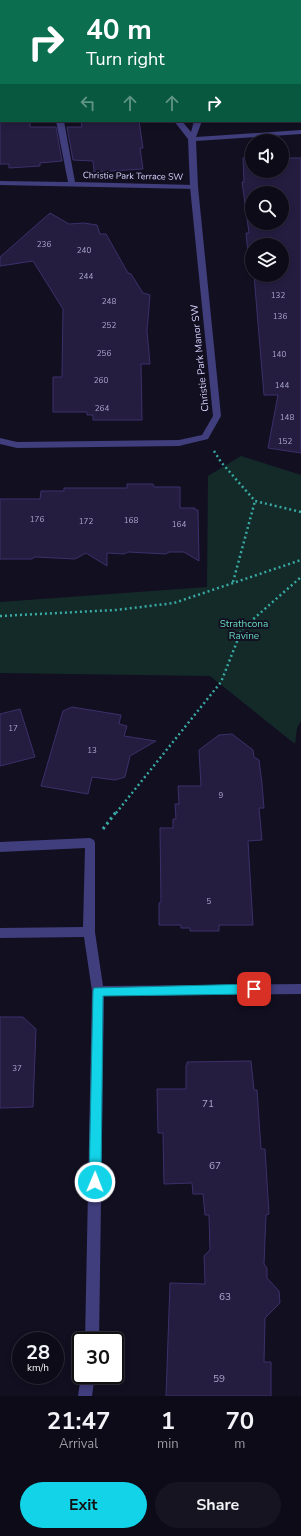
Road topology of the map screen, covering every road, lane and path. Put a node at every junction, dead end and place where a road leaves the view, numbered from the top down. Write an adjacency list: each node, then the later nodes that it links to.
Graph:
1 (60, 122): 7 (street, Christie Park Terrace SW)
2 (179, 122): 5 (street)
3 (198, 122): 5 (street)
4 (301, 132): 5 (street)
5 (192, 139): 8 (street, Christie Park Manor SW)
6 (0, 182): 7 (street, Christie Park Terrace SW)
7 (72, 184): 8 (street, Christie Park Terrace SW)
8 (194, 187): 9 (street, Christie Park Manor SW)
9 (205, 437): 10 (street); 11 (path)
10 (0, 441)
11 (255, 501): 12 (path); 15 (path)
12 (301, 512)
13 (301, 560): 15 (path)
14 (301, 577): 17 (path)
15 (232, 582): 16 (path)
16 (0, 616)
17 (90, 843): 18 (street); 19 (street)
18 (0, 846)
19 (89, 932): 20 (street); 22 (street)
20 (0, 933)
21 (301, 988): 22 (street)
22 (98, 991): 23 (street)
23 (92, 1332)
24 (87, 1384): 25 (street)
25 (85, 1396)

